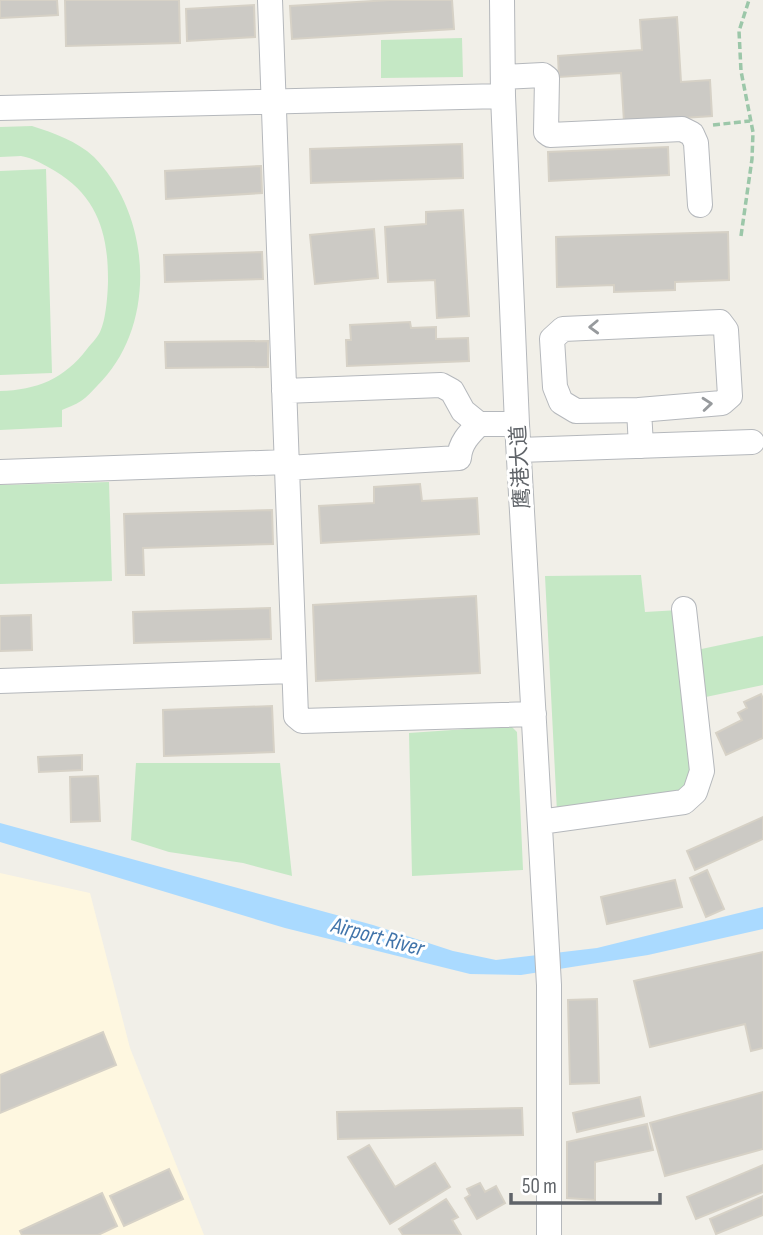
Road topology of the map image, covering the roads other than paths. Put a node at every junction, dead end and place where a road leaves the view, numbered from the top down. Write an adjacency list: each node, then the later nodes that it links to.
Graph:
1 (270, 0): 4 (street)
2 (502, 0): 3 (street, 鹰港大道)
3 (503, 86): 4 (street); 6 (street); 10 (street, 鹰港大道)
4 (274, 101): 5 (street); 7 (street)
5 (0, 108)
6 (700, 205)
7 (284, 391): 9 (street); 14 (street)
8 (639, 410): 8 (street, one-way to 8); 12 (street)
9 (479, 424): 10 (street); 14 (street)
10 (517, 424): 13 (street, 鹰港大道)
11 (752, 442): 12 (street)
12 (641, 446): 13 (street)
13 (519, 450): 19 (street, 鹰港大道)
14 (287, 465): 15 (street); 17 (street)
15 (0, 472)
16 (684, 609): 20 (street)
17 (294, 671): 18 (street); 19 (street)
18 (0, 681)
19 (534, 714): 20 (street, 鹰港大道)
20 (540, 822): 21 (street, 鹰港大道)
21 (549, 1235)

